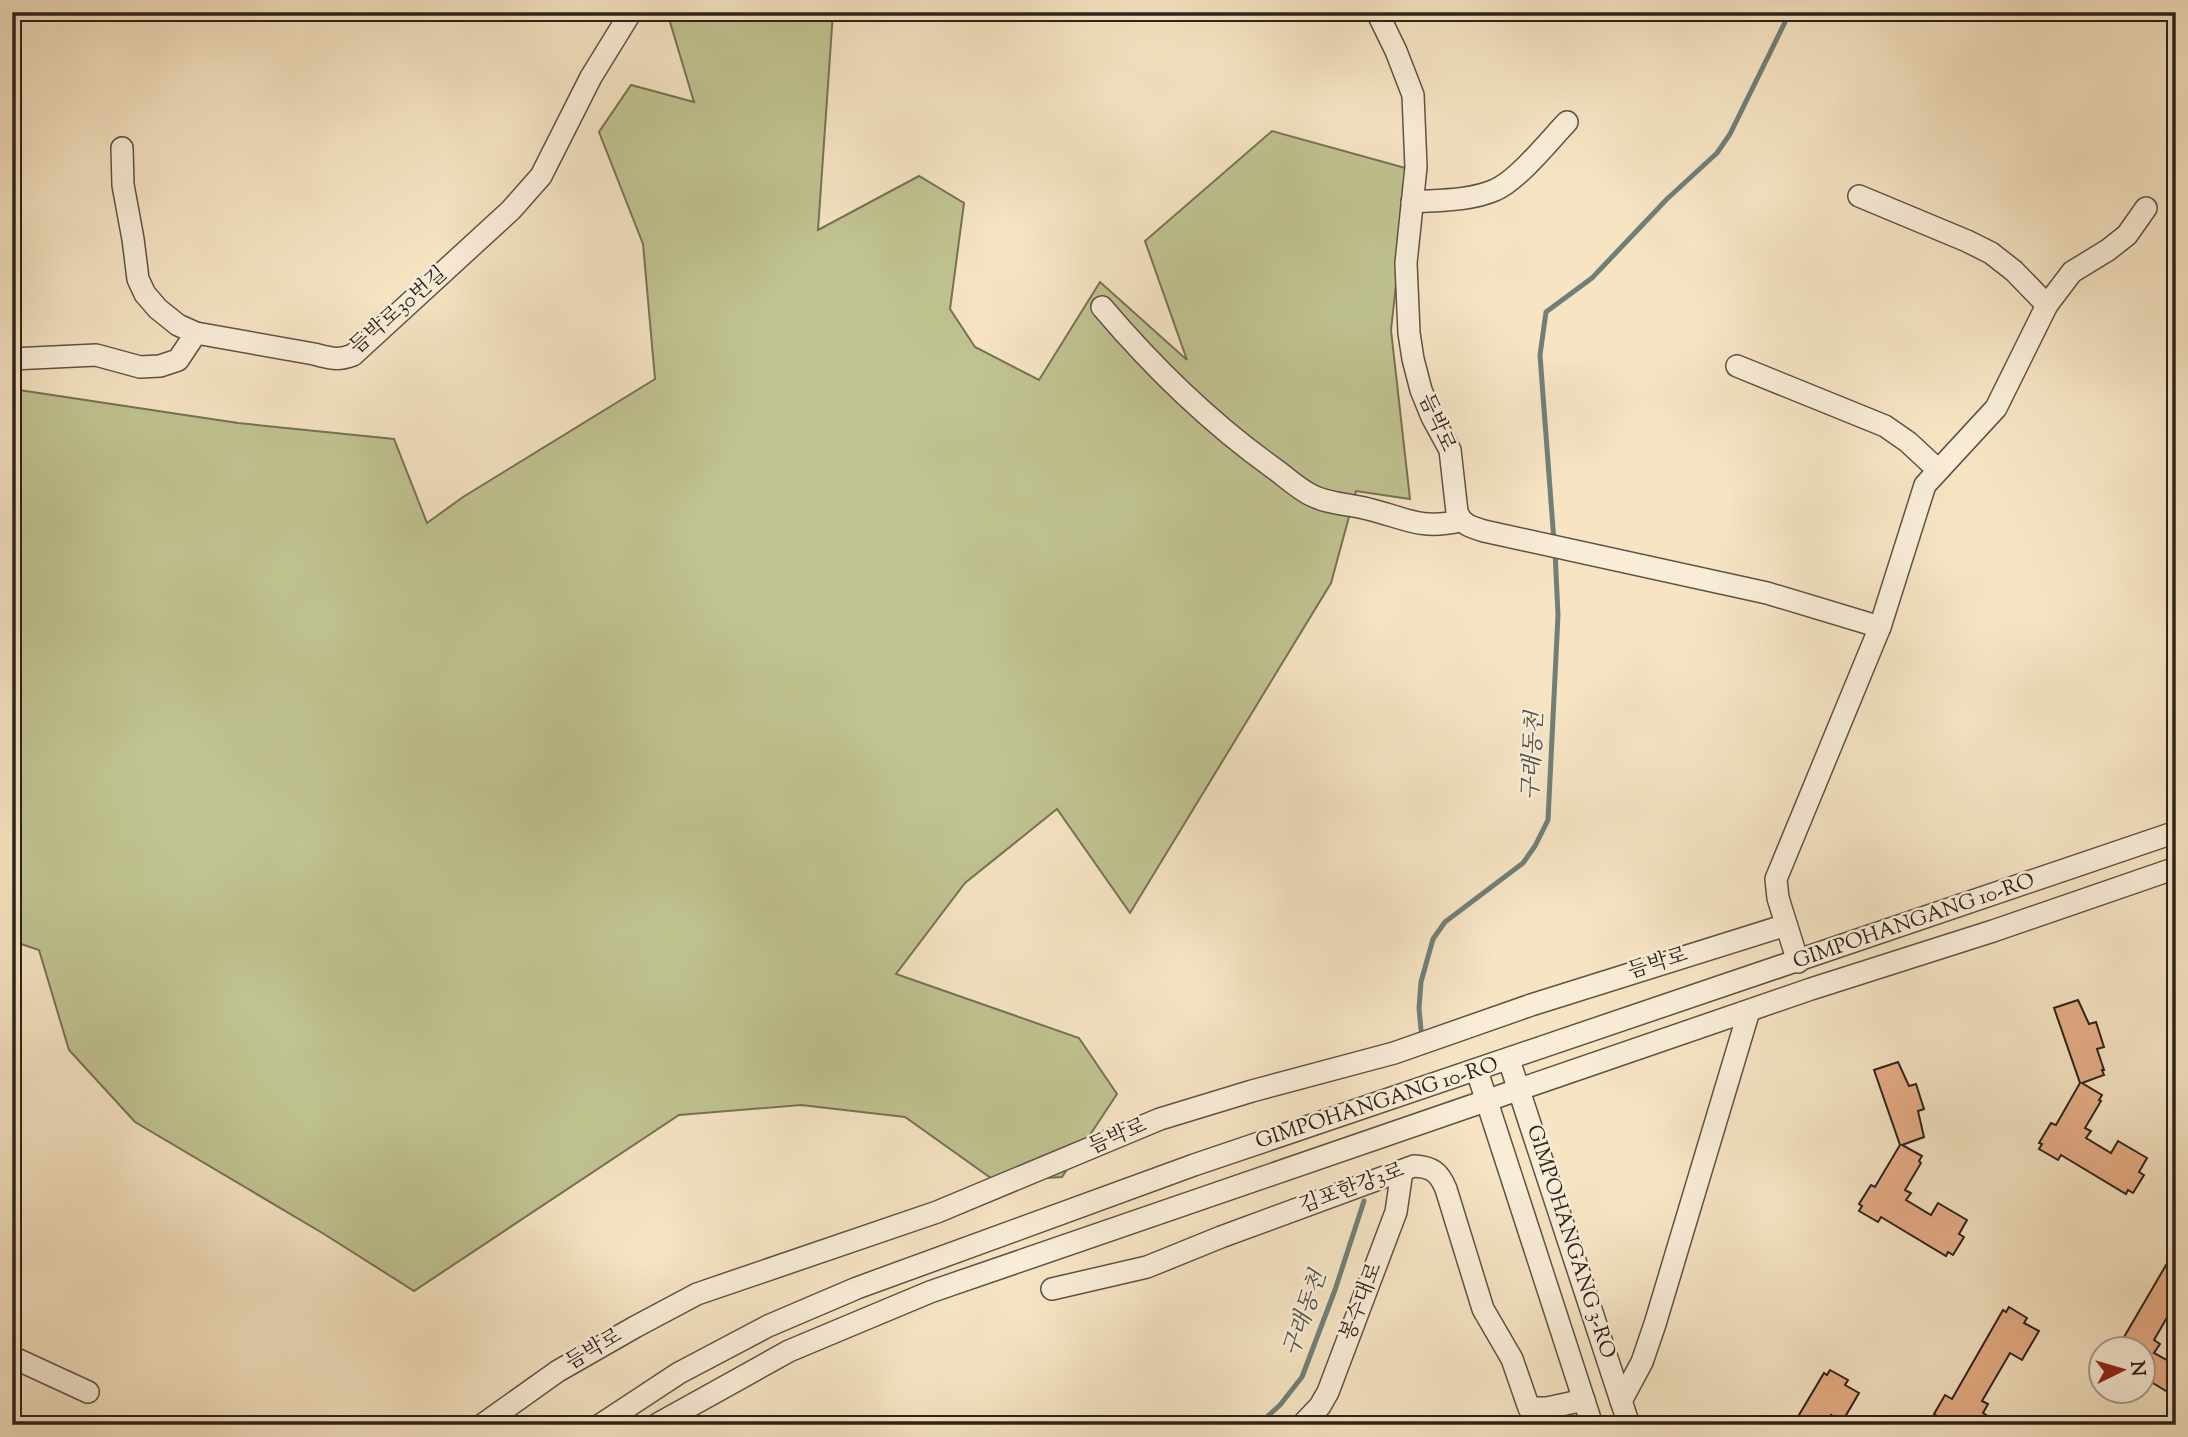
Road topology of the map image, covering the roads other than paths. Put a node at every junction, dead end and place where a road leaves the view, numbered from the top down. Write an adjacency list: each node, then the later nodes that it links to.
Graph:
1 (631, 12): 10 (street, 듬박로30번길)
2 (1377, 12): 6 (street, 듬박로)
3 (1567, 122): 6 (street)
4 (122, 148): 10 (street)
5 (1859, 196): 8 (street)
6 (1412, 202): 14 (street, 듬박로)
7 (2146, 208): 8 (street)
8 (2048, 305): 13 (street)
9 (1102, 307): 14 (street)
10 (196, 333): 11 (street)
11 (12, 359)
12 (1737, 366): 13 (street)
13 (1937, 469): 15 (street)
14 (1460, 521): 15 (street)
15 (1880, 627): 18 (street)
16 (2176, 832): 19 (street, GIMPOHANGANG 10-RO)
17 (2176, 868): 20 (street, GIMPOHANGANG 10-RO)
18 (1786, 925): 19 (street); 32 (street, 듬박로)
19 (1798, 962): 21 (street, GIMPOHANGANG 10-RO)
20 (1749, 1012): 23 (street, GIMPOHANGANG 10-RO); 30 (street)
21 (1509, 1060): 22 (street, GIMPOHANGANG 10-RO); 23 (street, GIMPOHANGANG 3-RO)
22 (1477, 1071): 24 (street, GIMPOHANGANG 3-RO); 33 (street, GIMPOHANGANG 10-RO)
23 (1520, 1090): 24 (street, GIMPOHANGANG 10-RO); 30 (street, GIMPOHANGANG 3-RO)
24 (1486, 1102): 29 (street, GIMPOHANGANG 3-RO); 34 (street, GIMPOHANGANG 10-RO)
25 (1402, 1171): 26 (street, 김포한강3로); 31 (street, 김포한강3로); 35 (street, 봉수대로)
26 (1052, 1290)
27 (12, 1357): 28 (street)
28 (88, 1392)
29 (1584, 1400): 31 (street, 김포한강3로); 36 (street, GIMPOHANGANG 3-RO)
30 (1622, 1401): 37 (street, GIMPOHANGANG 3-RO)
31 (1530, 1417)
32 (482, 1425)
33 (600, 1425)
34 (656, 1425)
35 (1302, 1425)
36 (1592, 1425)
37 (1629, 1425)

